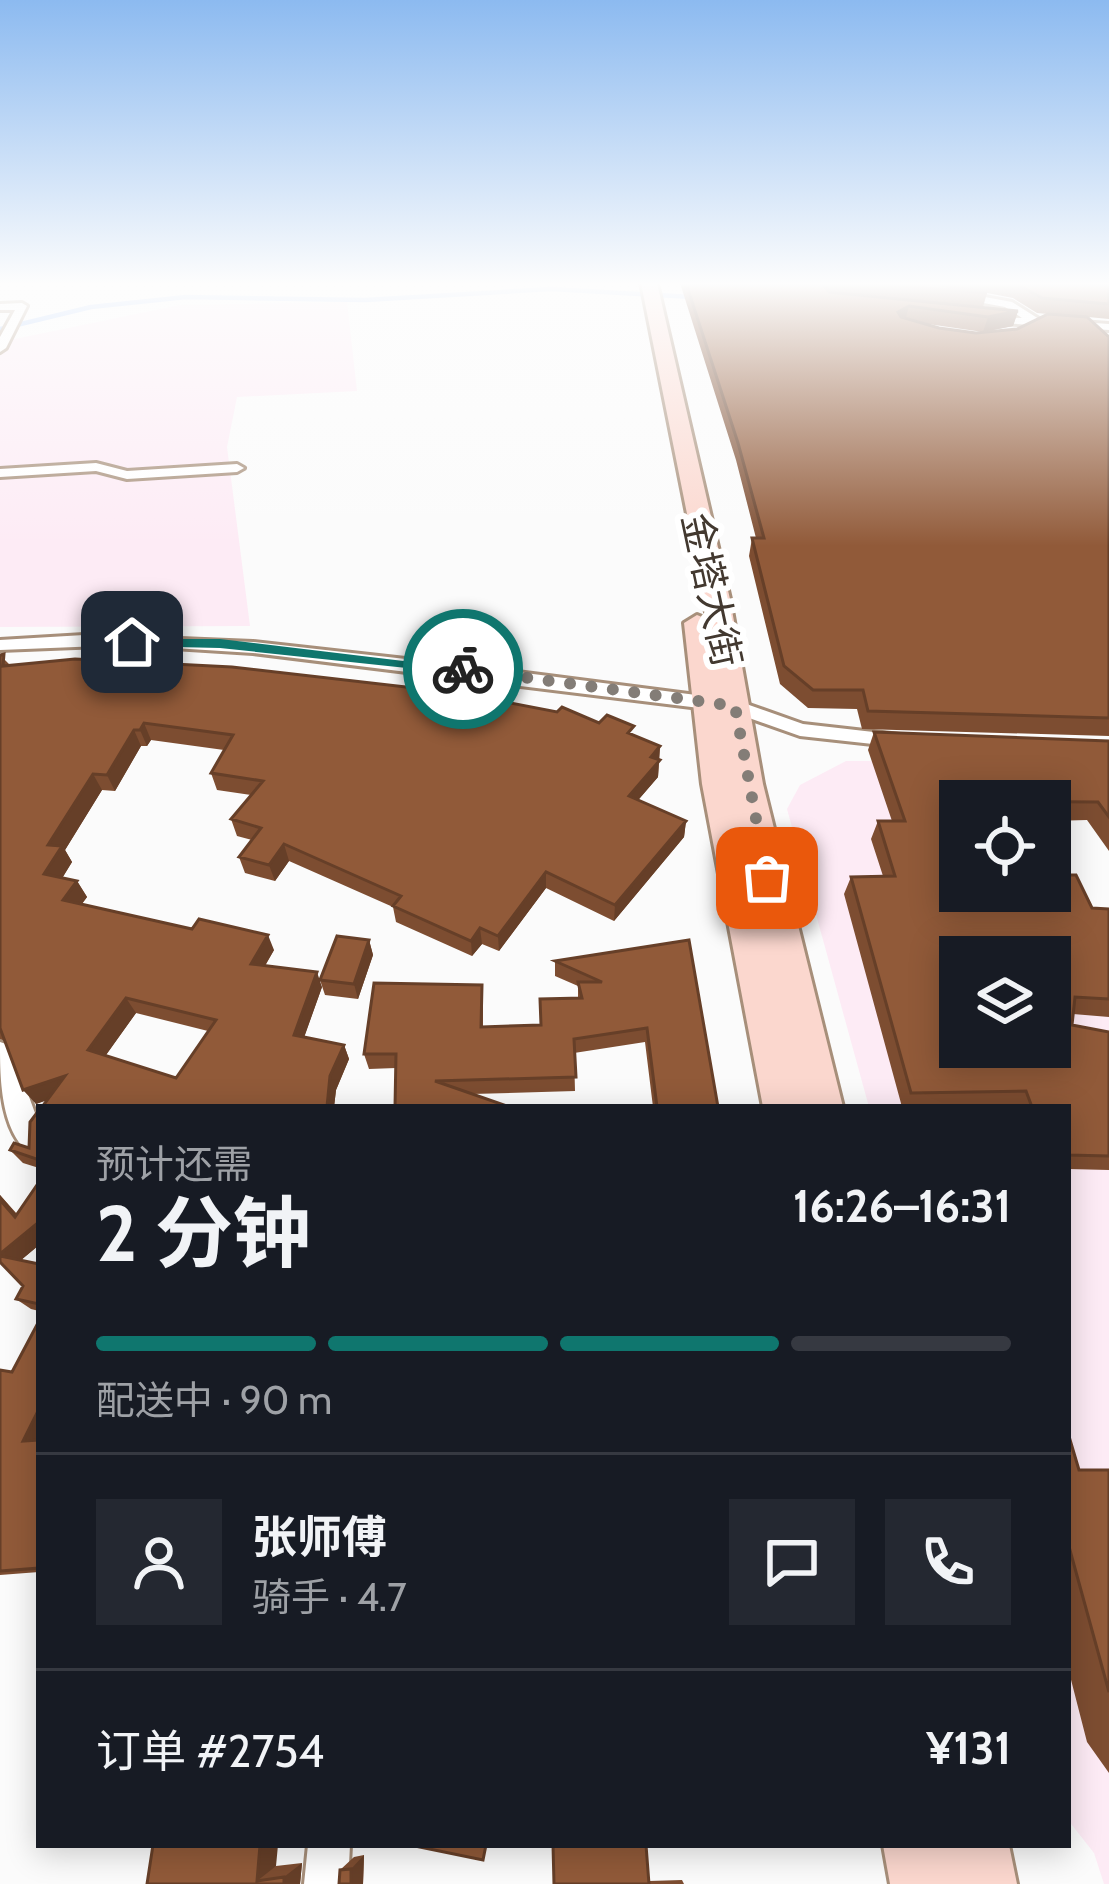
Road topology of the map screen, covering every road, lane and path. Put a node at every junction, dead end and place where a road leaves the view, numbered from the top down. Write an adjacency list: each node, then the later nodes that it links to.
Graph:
1 (663, 371): 5 (main road, 金塔大街)
2 (237, 467): 3 (street)
3 (0, 472)
4 (0, 645): 5 (street)
5 (721, 705): 6 (street); 8 (main road, 金塔大街); 9 (main road, 金塔大街)
6 (922, 742)
7 (0, 1053): 10 (street)
8 (783, 1104)
9 (821, 1104)
10 (36, 1141)
11 (328, 1848): 14 (street)
12 (916, 1848): 15 (main road)
13 (978, 1848): 16 (main road)
14 (326, 1884)
15 (922, 1884)
16 (985, 1884)

